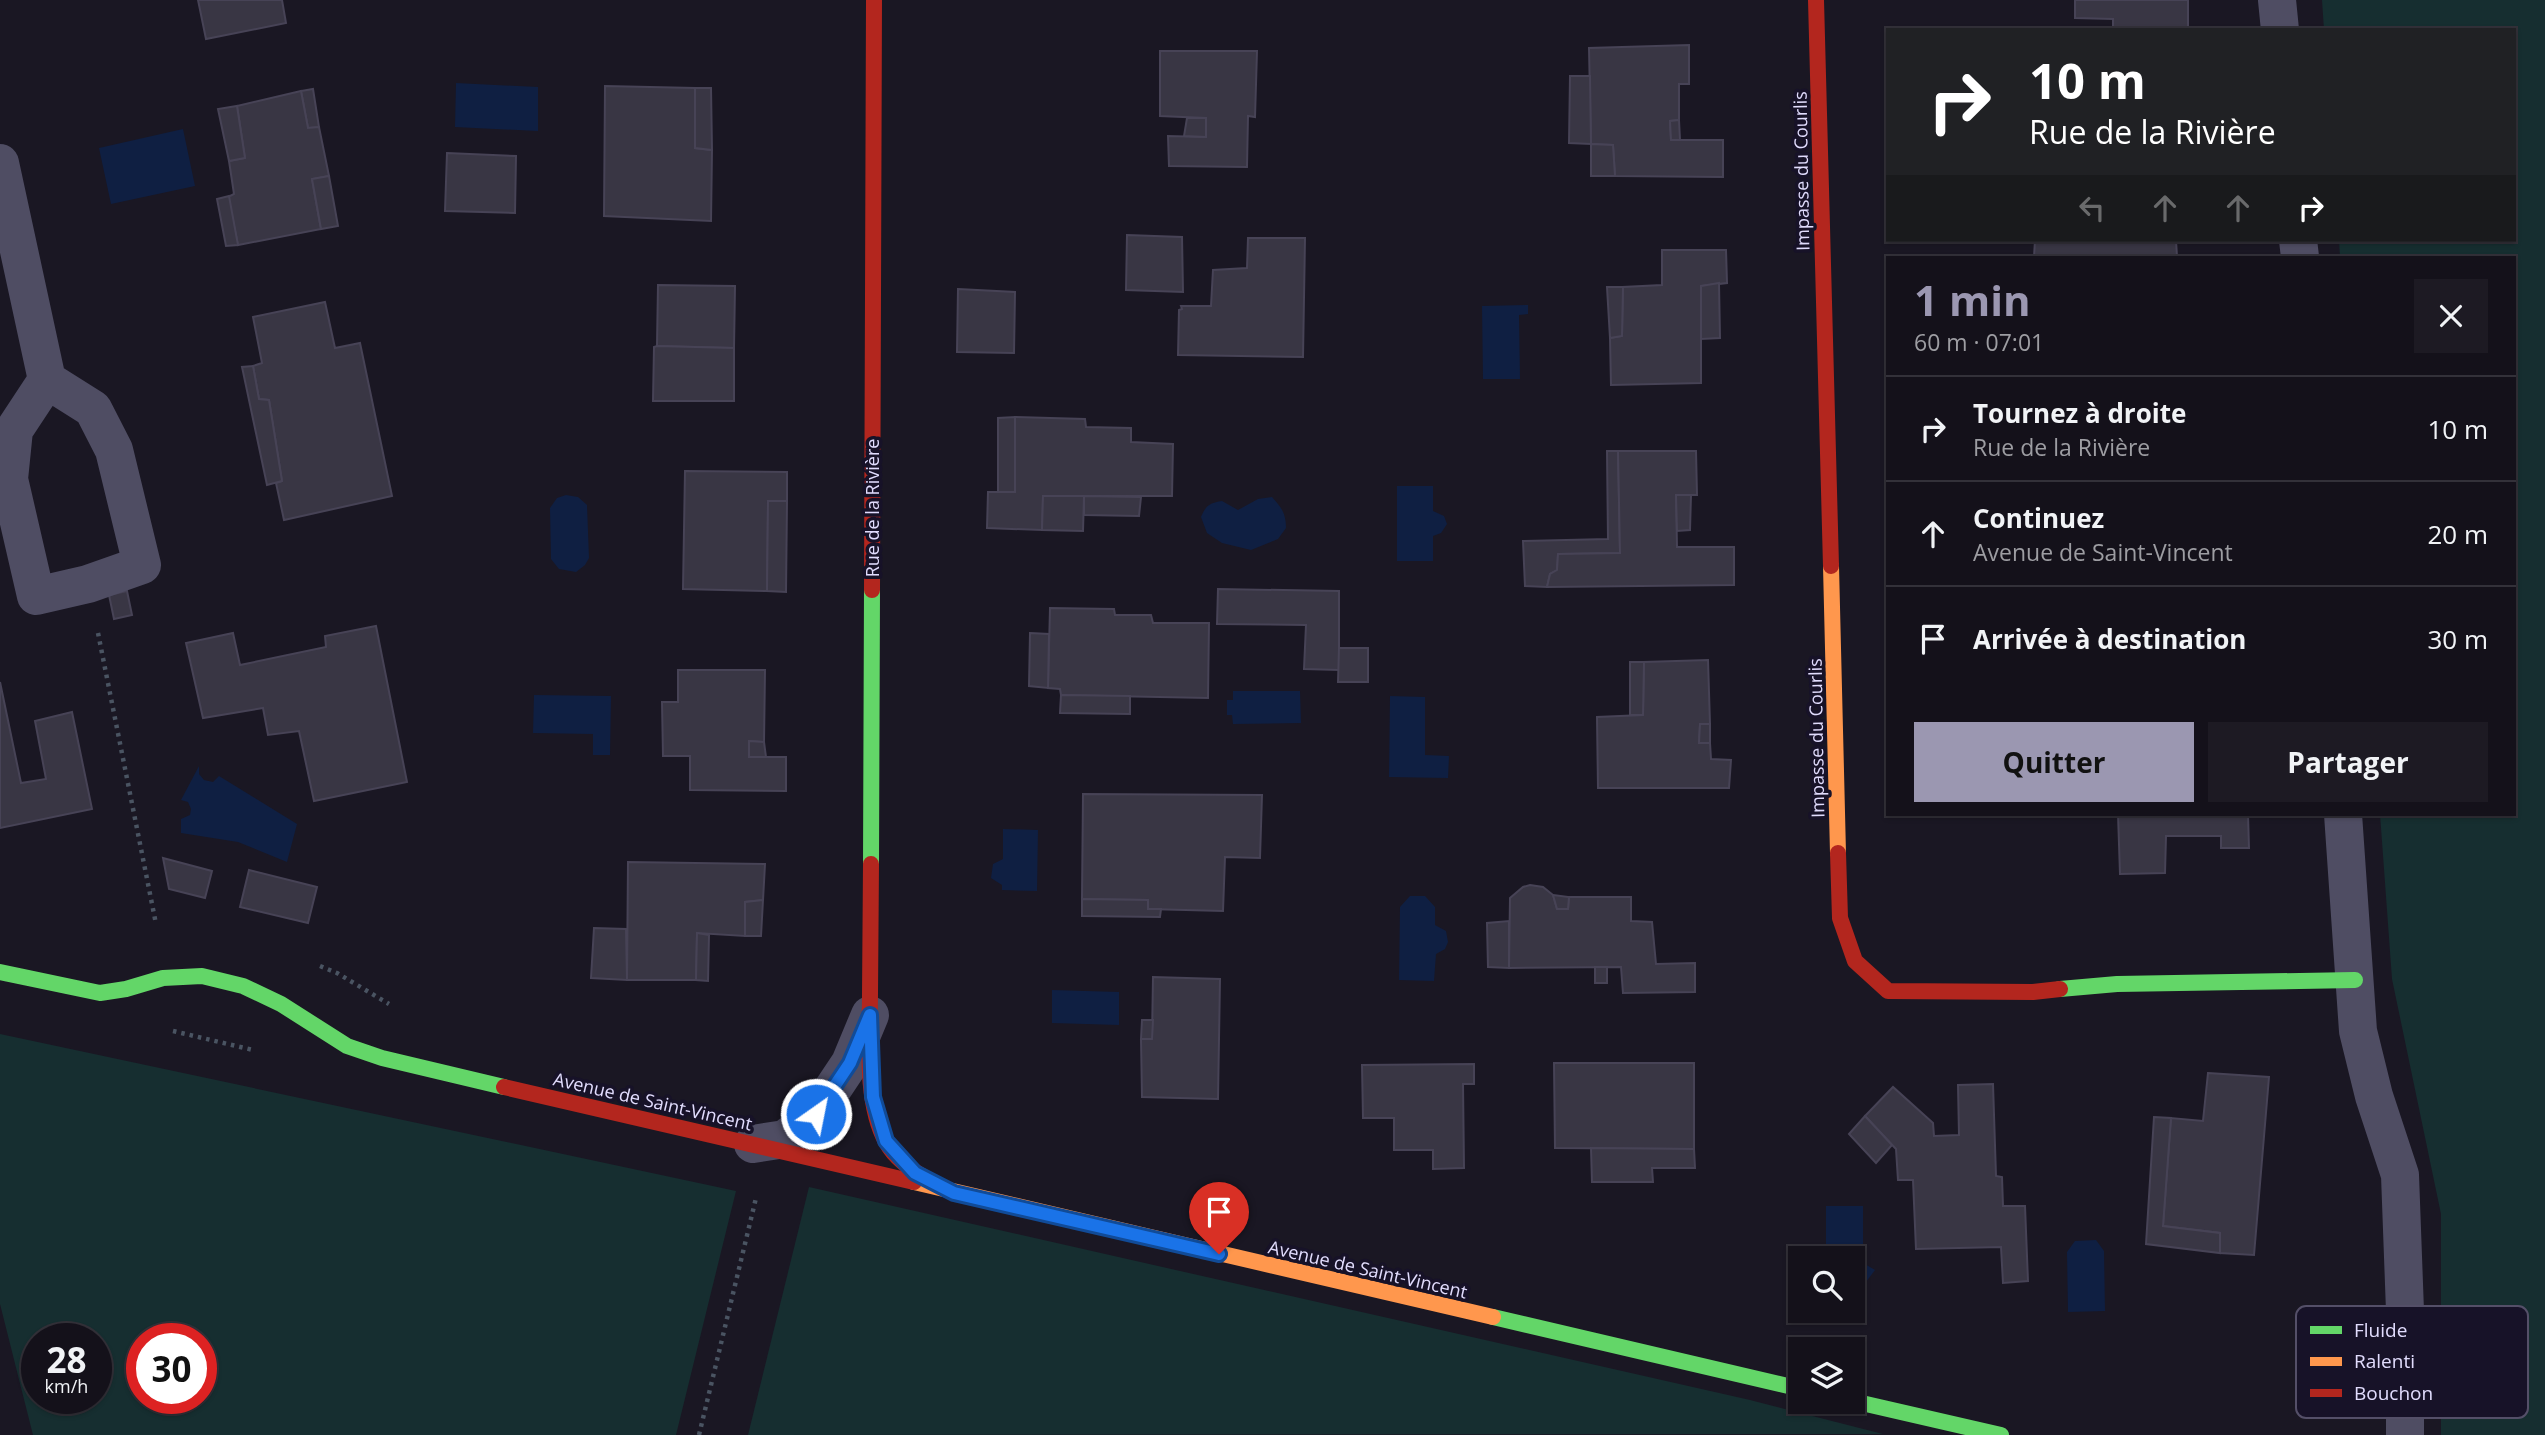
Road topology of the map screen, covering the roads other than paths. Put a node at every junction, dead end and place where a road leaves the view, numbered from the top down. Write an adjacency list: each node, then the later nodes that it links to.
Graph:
1 (874, 0): 10 (street, Rue de la Rivière)
2 (1816, 0): 9 (street, Impasse du Courlis)
3 (2277, 0): 4 (street)
4 (2280, 28)
5 (0, 163): 6 (street)
6 (47, 380): 6 (street)
7 (2343, 816): 9 (street)
8 (0, 972): 11 (street, Avenue de Saint-Vincent)
9 (2355, 980): 13 (street)
10 (870, 1015): 11 (street, Rue de la Rivière); 12 (street, Rue de la Rivière)
11 (760, 1146): 12 (street, Avenue de Saint-Vincent)
12 (954, 1193): 14 (street, Avenue de Saint-Vincent)
13 (2405, 1306)
14 (1788, 1386)
15 (1865, 1404): 16 (street)
16 (2001, 1435)

